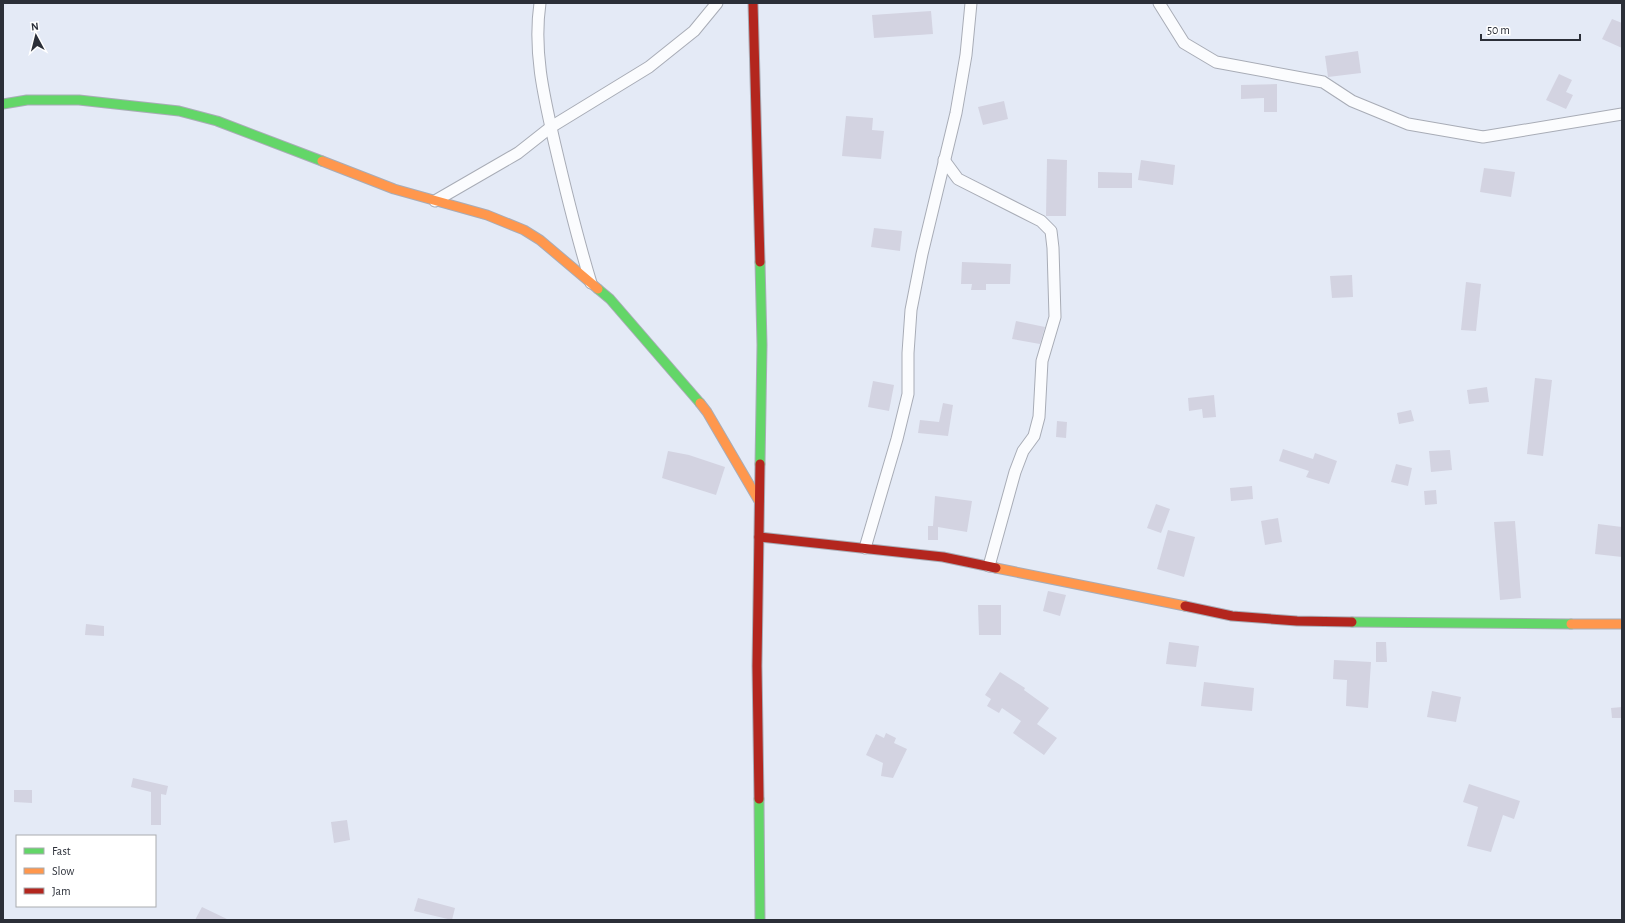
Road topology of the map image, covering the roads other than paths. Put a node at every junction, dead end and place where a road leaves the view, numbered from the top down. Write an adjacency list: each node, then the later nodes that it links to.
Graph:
1 (540, 3): 8 (street)
2 (716, 3): 8 (street)
3 (753, 3): 12 (street)
4 (971, 3): 9 (street)
5 (1158, 3): 7 (street)
6 (3, 104): 10 (street)
7 (1622, 114)
8 (551, 127): 10 (street); 11 (street)
9 (944, 160): 14 (street); 15 (street)
10 (435, 201): 11 (street)
11 (591, 283): 12 (street)
12 (760, 502): 13 (street)
13 (759, 537): 14 (street); 17 (street)
14 (865, 548): 15 (street)
15 (989, 566): 16 (street)
16 (1622, 624)
17 (760, 920)

